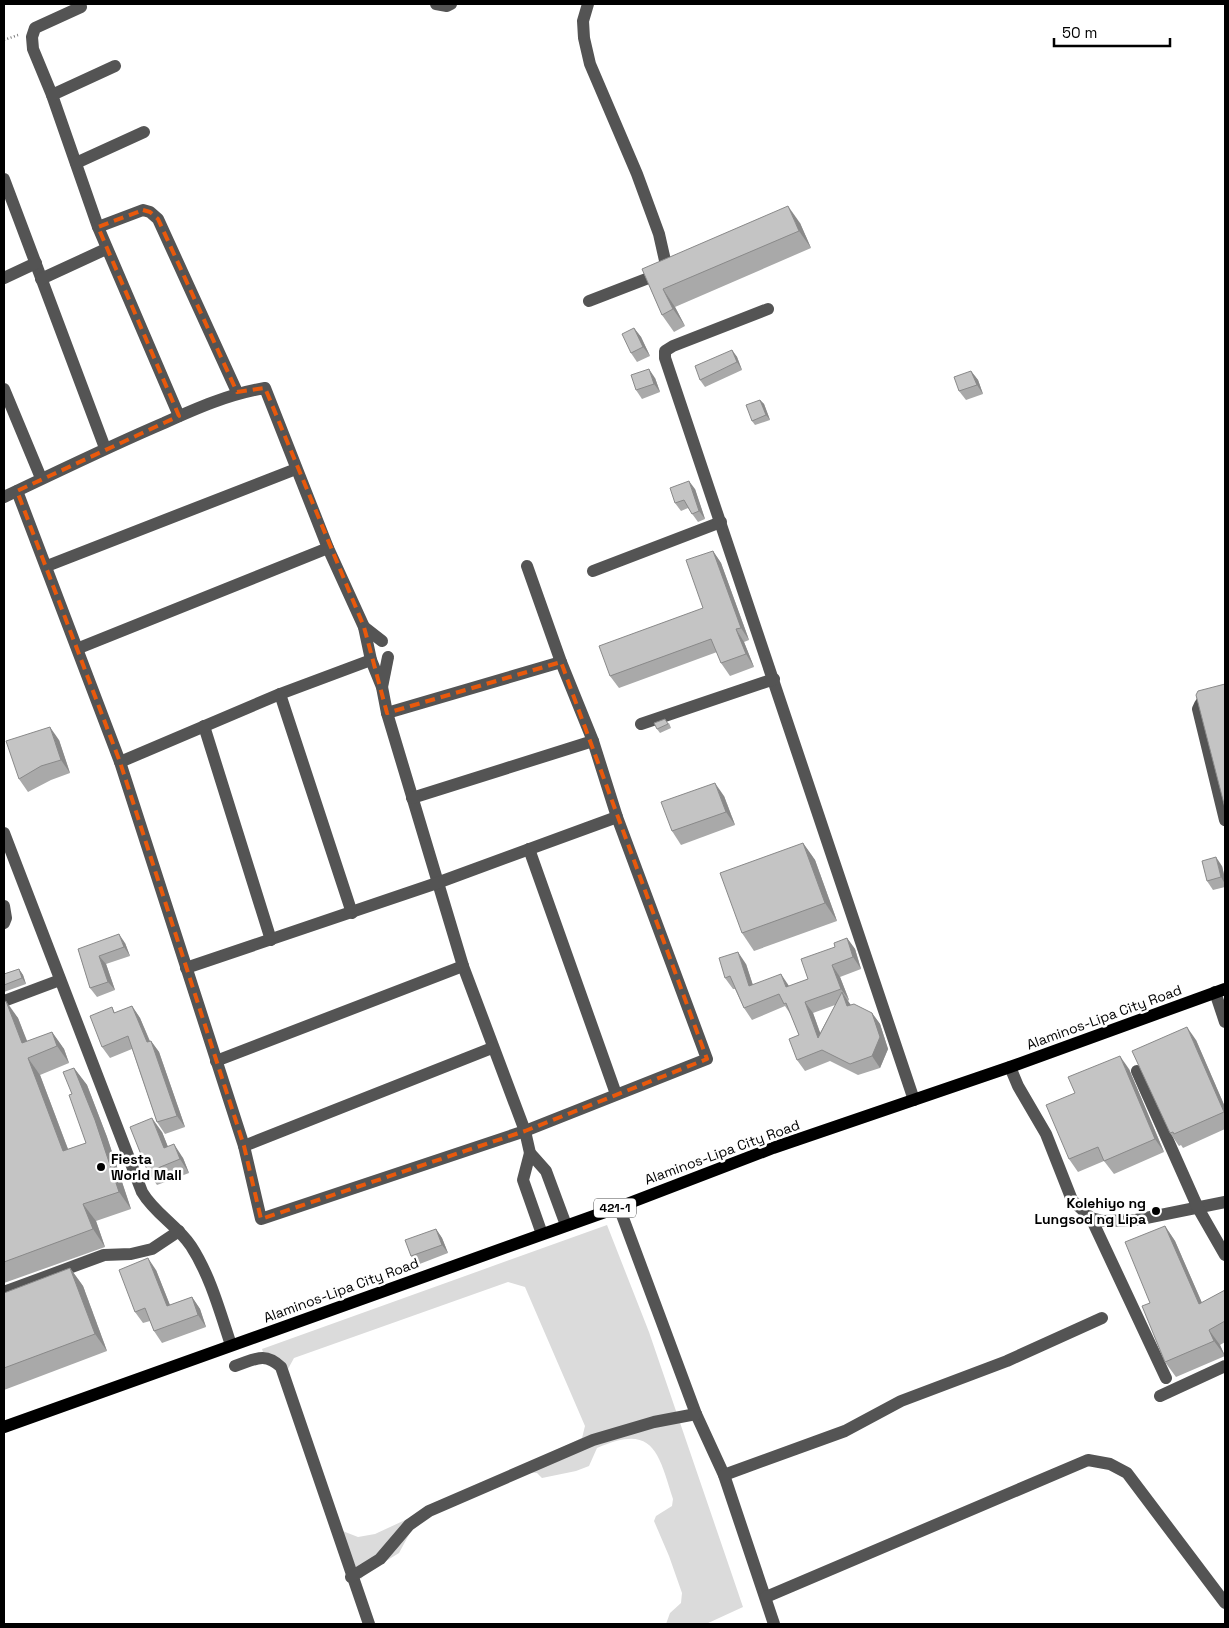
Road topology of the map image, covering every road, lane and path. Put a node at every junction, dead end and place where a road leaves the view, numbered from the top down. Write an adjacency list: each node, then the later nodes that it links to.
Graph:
1 (436, 4): 2 (street)
2 (451, 4)
3 (588, 4): 15 (street)
4 (81, 7): 6 (street)
5 (115, 66): 6 (street)
6 (52, 95): 8 (street)
7 (144, 132): 8 (street)
8 (76, 163): 10 (street)
9 (4, 178): 12 (street)
10 (98, 228): 11 (street); 18 (street)
11 (106, 249): 14 (street); 19 (street)
12 (36, 263): 13 (street); 14 (street)
13 (4, 278)
14 (41, 279): 20 (street)
15 (589, 301)
16 (768, 309): 25 (street)
17 (4, 389): 22 (street)
18 (237, 392): 19 (street); 21 (street)
19 (179, 416): 20 (street)
20 (105, 448): 22 (street)
21 (296, 469): 26 (street); 27 (street)
22 (41, 478): 23 (street)
23 (17, 491): 24 (street); 27 (street)
24 (4, 497)
25 (721, 522): 29 (street); 36 (street)
26 (328, 548): 30 (street); 32 (street)
27 (47, 566): 32 (street)
28 (527, 566): 35 (street)
29 (593, 571)
30 (364, 627): 31 (street); 34 (street)
31 (382, 641)
32 (79, 648): 44 (street)
33 (388, 657): 37 (street)
34 (370, 660): 37 (street); 39 (street)
35 (561, 662): 40 (street); 43 (street)
36 (774, 679): 41 (street); 66 (street)
37 (382, 687): 40 (street)
38 (1225, 691): 47 (street)
39 (280, 694): 42 (street); 52 (street)
40 (387, 713): 45 (street)
41 (641, 724)
42 (204, 726): 44 (street); 54 (street)
43 (593, 741): 45 (street); 46 (street)
44 (120, 762): 56 (street)
45 (412, 798): 50 (street)
46 (617, 817): 49 (street); 65 (street)
47 (1225, 820)
48 (4, 833): 57 (street)
49 (529, 849): 50 (street); 65 (street)
50 (438, 883): 52 (street); 55 (street)
51 (4, 906): 53 (street)
52 (352, 913): 54 (street)
53 (4, 923)
54 (271, 940): 56 (street)
55 (464, 966): 61 (street); 62 (street)
56 (186, 968): 62 (street)
57 (60, 980): 59 (street); 75 (street)
58 (1220, 990): 60 (street); 63 (main road, Alaminos-Lipa City Road / 421-1)
59 (4, 1001)
60 (1225, 1022)
61 (492, 1048): 67 (street); 68 (street)
62 (216, 1061): 68 (street)
63 (1010, 1067): 66 (main road, Alaminos-Lipa City Road / 421-1); 73 (street)
64 (1137, 1070): 72 (street)
65 (616, 1094): 67 (street)
66 (914, 1100): 71 (main road, Alaminos-Lipa City Road / 421-1)
67 (525, 1131): 68 (street); 69 (street)
68 (244, 1146)
69 (530, 1153): 74 (street); 76 (street)
70 (1225, 1202): 72 (street)
71 (619, 1207): 74 (main road, Alaminos-Lipa City Road / 421-1); 85 (street)
72 (1198, 1208): 73 (street); 77 (street)
73 (1091, 1218): 83 (street)
74 (566, 1225): 76 (main road, Alaminos-Lipa City Road / 421-1)
75 (179, 1231): 78 (street); 80 (street)
76 (542, 1234): 80 (main road, Alaminos-Lipa City Road / 421-1)
77 (1225, 1255)
78 (4, 1292)
79 (1102, 1318): 87 (street)
80 (231, 1345): 86 (main road, Alaminos-Lipa City Road / 421-1)
81 (235, 1366): 88 (street)
82 (1225, 1366): 84 (street)
83 (1166, 1378)
84 (1160, 1396)
85 (696, 1414): 87 (street); 88 (street)
86 (4, 1427)
87 (724, 1475): 89 (street)
88 (351, 1577): 91 (street)
89 (766, 1597): 90 (street); 92 (street)
90 (1225, 1604)
91 (369, 1624)
92 (774, 1624)

